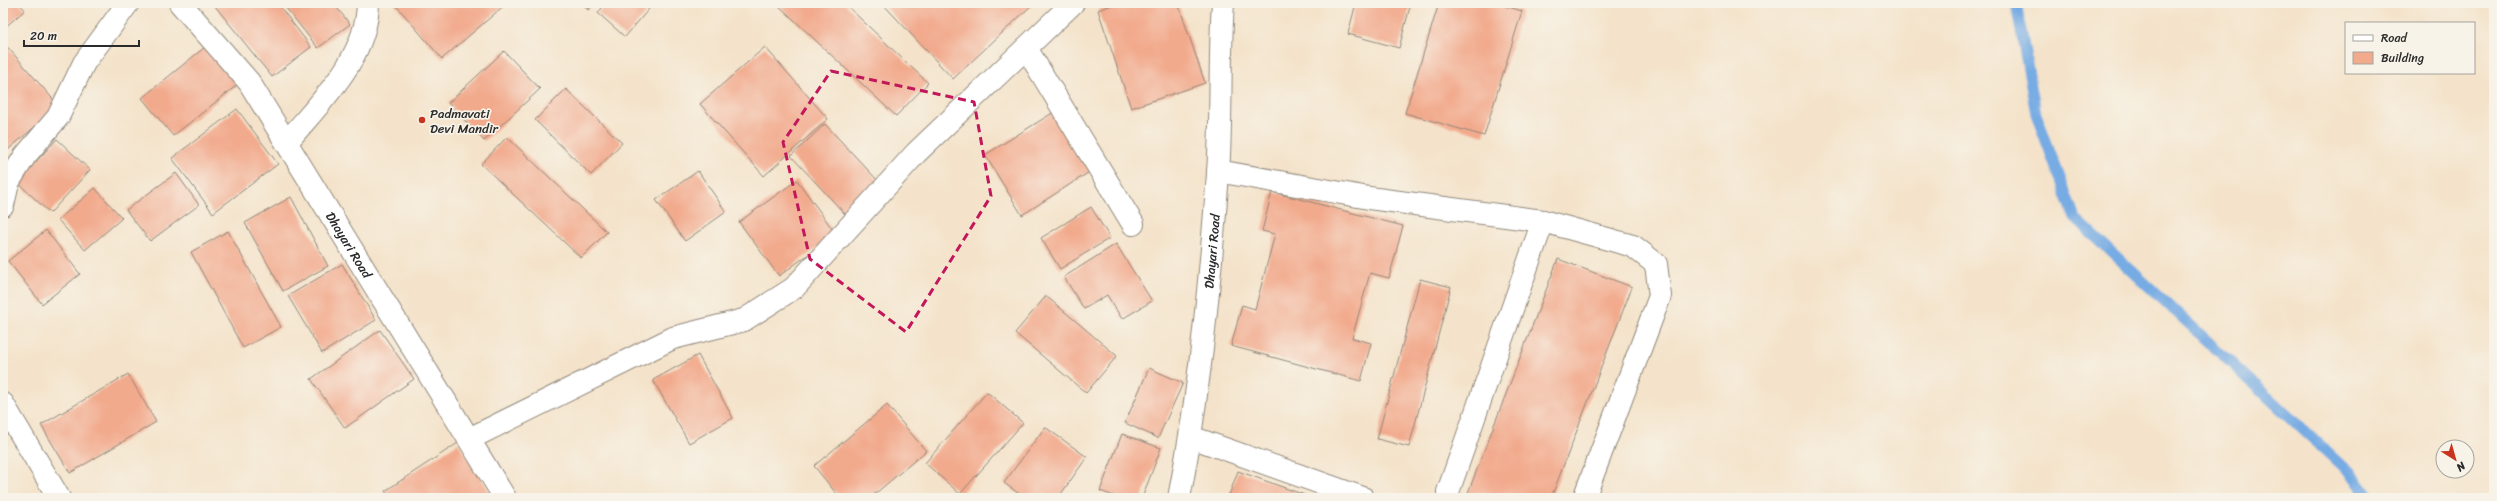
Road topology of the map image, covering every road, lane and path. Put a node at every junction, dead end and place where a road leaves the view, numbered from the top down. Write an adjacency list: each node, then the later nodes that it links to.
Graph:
1 (128, 3): 9 (street)
2 (180, 3): 7 (street, Dhayari Road)
3 (368, 3): 7 (street)
4 (1073, 3): 6 (street)
5 (1223, 3): 8 (street, Dhayari Road)
6 (1026, 48): 11 (street); 14 (street)
7 (286, 142): 14 (street, Dhayari Road)
8 (1218, 171): 10 (street); 13 (street, Dhayari Road)
9 (3, 205)
10 (1543, 221): 15 (street); 20 (street)
11 (1133, 224)
12 (3, 404): 16 (street)
13 (1191, 437): 18 (street, Dhayari Road); 19 (street)
14 (469, 439): 17 (street, Dhayari Road)
15 (1448, 492)
16 (59, 498)
17 (505, 498)
18 (1179, 498)
19 (1363, 498)
20 (1584, 498)

